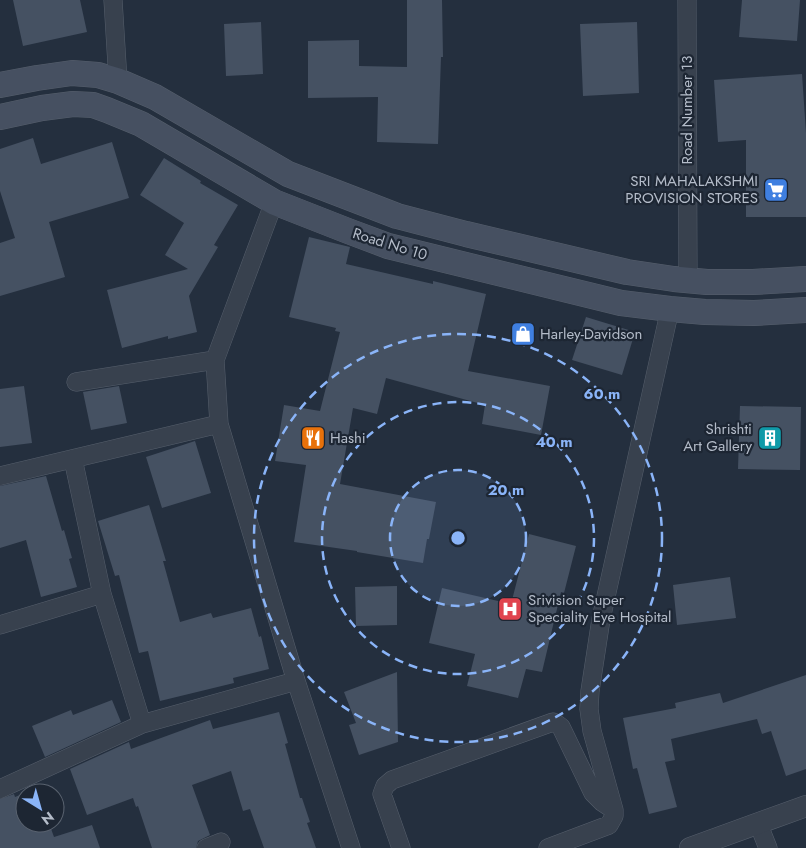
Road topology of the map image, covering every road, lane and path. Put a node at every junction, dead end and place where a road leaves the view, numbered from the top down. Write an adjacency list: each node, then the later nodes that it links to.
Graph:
1 (113, 0): 3 (street)
2 (687, 0): 8 (street, Road Number 13)
3 (118, 81): 4 (main road, Road No 10); 8 (main road, Road No 10)
4 (0, 85)
5 (0, 117): 6 (main road, Road No 10)
6 (274, 202): 9 (main road, Road No 10); 11 (street)
7 (806, 279): 8 (main road, Road No 10)
8 (688, 280)
9 (670, 309): 10 (main road, Road No 10); 22 (street)
10 (806, 310)
11 (215, 360): 12 (street); 13 (street)
12 (76, 382)
13 (219, 424): 14 (street); 18 (street)
14 (73, 459): 15 (street); 16 (street)
15 (0, 476)
16 (102, 594): 17 (street); 19 (street)
17 (0, 625)
18 (296, 681): 19 (street); 24 (street)
19 (142, 724): 20 (street)
20 (0, 789)
21 (806, 806): 23 (street)
22 (614, 810): 25 (street); 26 (street)
23 (758, 823): 27 (street); 28 (street)
24 (351, 848)
25 (401, 848)
26 (548, 848)
27 (690, 848)
28 (768, 848)

